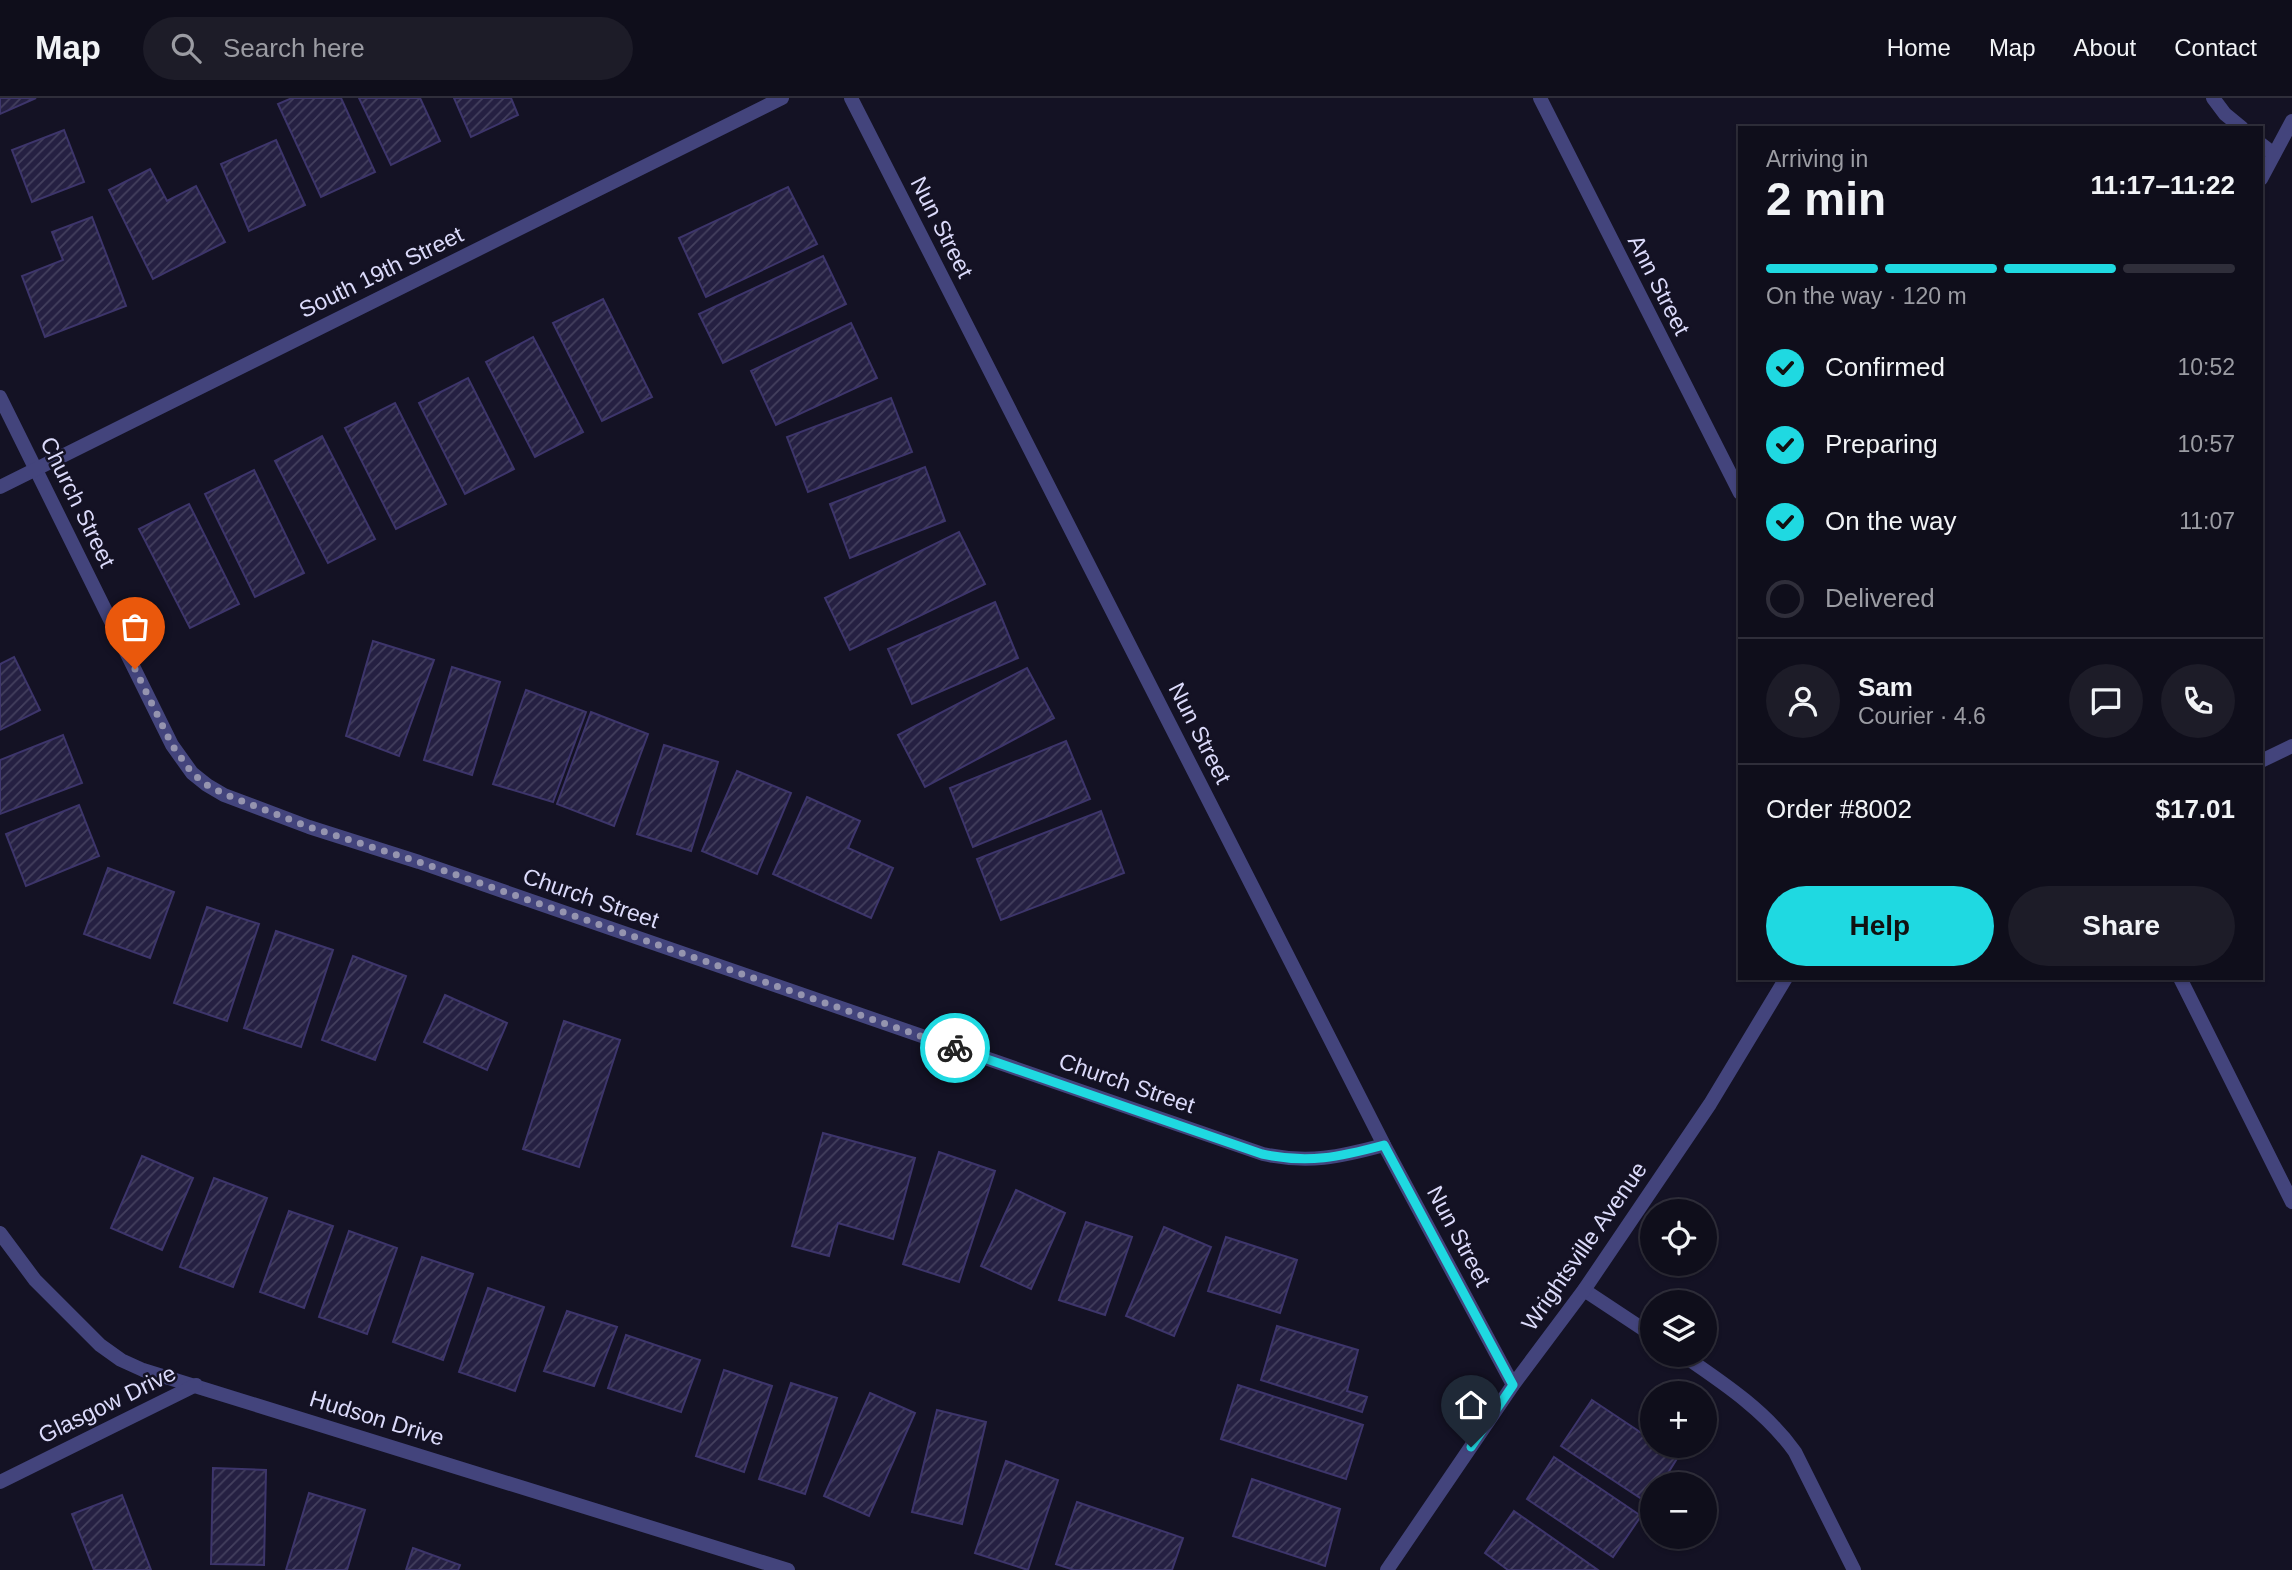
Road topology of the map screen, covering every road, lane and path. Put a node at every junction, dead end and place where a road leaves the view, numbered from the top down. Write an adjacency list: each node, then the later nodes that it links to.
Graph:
1 (782, 98): 11 (street, South 19th Street)
2 (851, 98): 18 (street, Nun Street)
3 (1539, 98): 13 (street, Ann Street)
4 (2213, 98): 6 (street)
5 (2292, 121): 8 (street)
6 (2240, 126)
7 (2263, 146): 8 (street)
8 (2274, 154): 9 (street)
9 (2263, 175)
10 (0, 397): 11 (street, Church Street)
11 (36, 469): 12 (street, South 19th Street); 18 (street, Church Street)
12 (0, 487)
13 (1738, 489)
14 (2292, 746): 15 (street)
15 (2263, 760)
16 (1785, 980): 21 (street, Wrightsville Avenue)
17 (2181, 980): 19 (street)
18 (1384, 1145): 25 (street, Nun Street)
19 (2292, 1202)
20 (0, 1233): 24 (street, Hudson Drive)
21 (1584, 1290): 22 (street); 25 (street, Wrightsville Avenue)
22 (1640, 1327)
23 (1698, 1367): 29 (street)
24 (196, 1385): 26 (street, Glasgow Drive); 27 (street, Hudson Drive)
25 (1513, 1385): 28 (street, Wrightsville Avenue)
26 (0, 1482)
27 (788, 1570)
28 (1387, 1570)
29 (1854, 1570)

